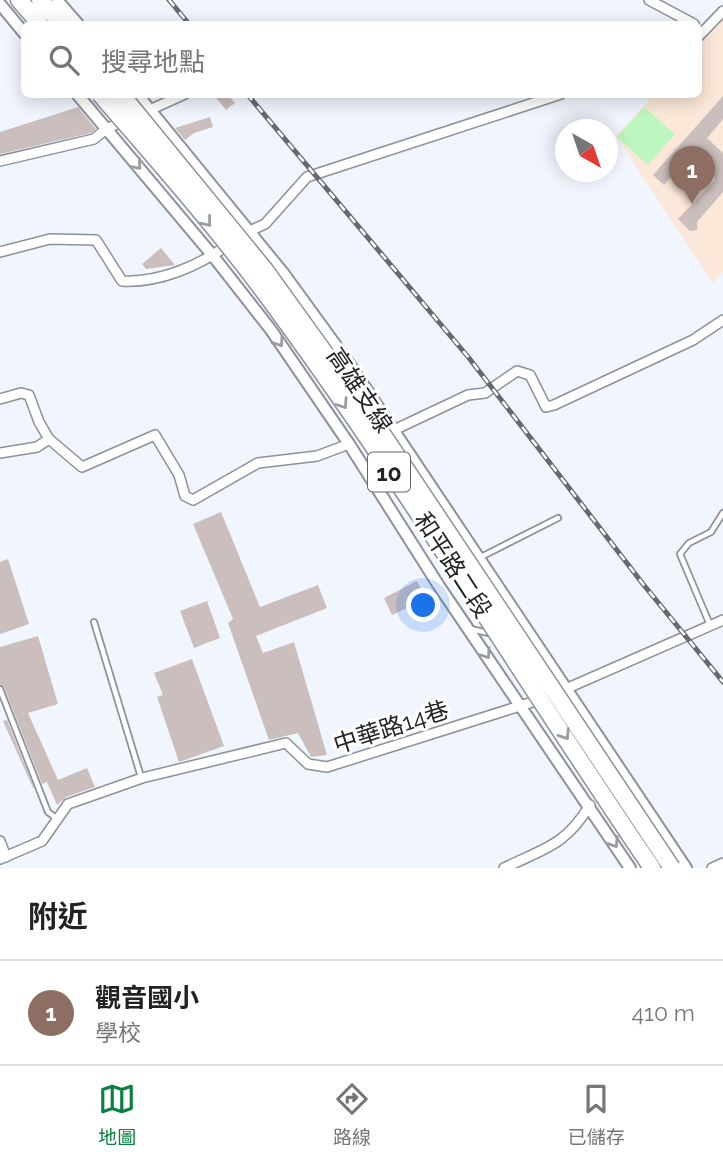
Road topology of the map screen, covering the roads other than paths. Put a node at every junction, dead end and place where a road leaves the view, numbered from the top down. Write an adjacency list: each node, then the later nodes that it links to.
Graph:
1 (19, 0): 7 (highway)
2 (40, 0): 8 (highway)
3 (57, 0): 9 (street)
4 (649, 0): 10 (street)
5 (0, 4): 11 (street)
6 (723, 11): 12 (street)
7 (37, 21)
8 (59, 21)
9 (75, 21)
10 (688, 21)
11 (21, 29)
12 (702, 31)
13 (80, 98): 20 (street, 和平路二段)
14 (103, 98): 50 (highway, 高雄支線 / 10, one-way to 50, bridge)
15 (124, 98): 51 (highway, 高雄支線 / 10, bridge)
16 (140, 98): 19 (street, 和平路二段)
17 (176, 98): 19 (street)
18 (549, 98): 22 (street)
19 (150, 110): 20 (street); 22 (street, 和平路二段)
20 (106, 129): 21 (street); 24 (street, 和平路二段, one-way to 24)
21 (0, 161)
22 (247, 231): 24 (street); 27 (street, 和平路二段)
23 (0, 252): 24 (street)
24 (213, 256): 29 (street, 和平路二段, one-way to 29)
25 (723, 320): 27 (street)
26 (0, 399): 28 (street)
27 (394, 430): 33 (street, 和平路二段)
28 (49, 439): 29 (street); 30 (street)
29 (349, 444): 37 (street, 和平路二段)
30 (0, 453)
31 (723, 513): 36 (lane)
32 (558, 518): 33 (lane)
33 (477, 559): 38 (street, 和平路二段)
34 (723, 620): 36 (street, 中華路14巷)
35 (94, 622): 42 (lane)
36 (711, 625): 38 (street, 中華路14巷)
37 (470, 629): 40 (lane); 41 (street, 和平路二段, one-way to 41)
38 (567, 688): 40 (street, 中華路14巷); 52 (street, 和平路二段)
39 (0, 689): 44 (lane)
40 (539, 700): 41 (street, 中華路14巷)
41 (522, 706): 42 (street, 中華路14巷); 43 (street, 和平路二段)
42 (142, 778): 44 (street, 中華路14巷)
43 (590, 805): 48 (street); 49 (street, 和平路二段, one-way to 49)
44 (57, 818): 46 (street, 中華路14巷)
45 (0, 841): 46 (street, 中華路14巷)
46 (3, 858)
47 (723, 863): 53 (street)
48 (505, 868)
49 (630, 868)
50 (652, 868)
51 (672, 868)
52 (686, 868)
53 (712, 868)

